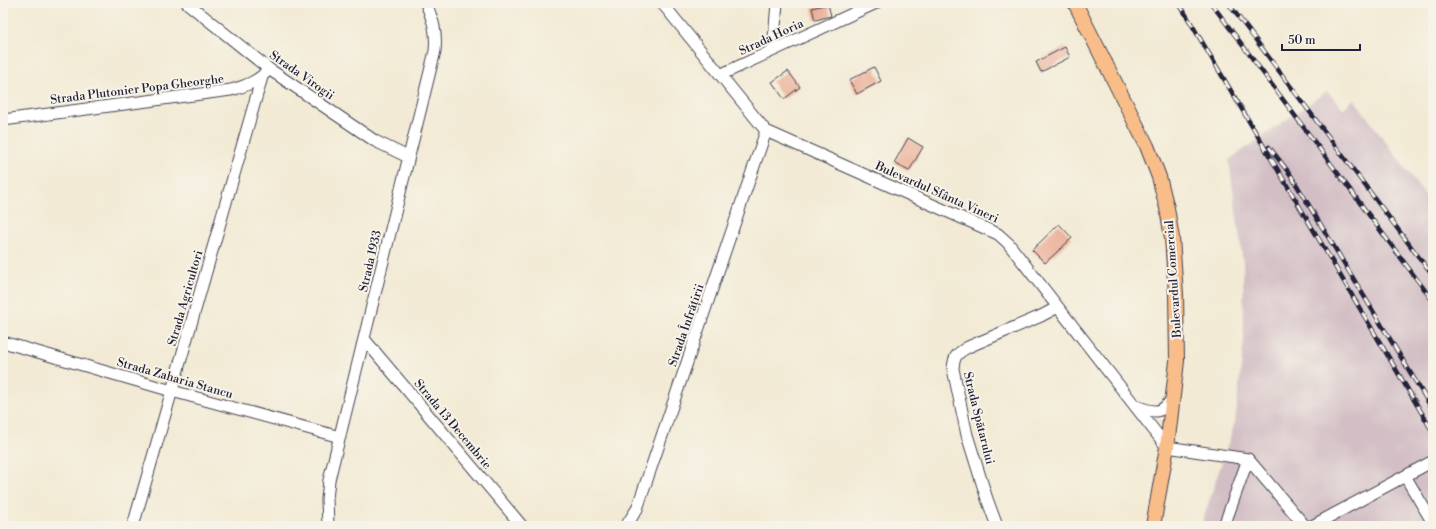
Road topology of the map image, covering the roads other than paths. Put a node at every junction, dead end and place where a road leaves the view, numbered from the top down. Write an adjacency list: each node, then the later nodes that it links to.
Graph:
1 (187, 3): 8 (street, Strada Virogii)
2 (426, 3): 12 (street, Strada 1933)
3 (662, 3): 9 (street, Bulevardul Sfânta Vineri)
4 (778, 3): 7 (street)
5 (876, 3): 7 (street, Strada Horia)
6 (1075, 3): 17 (main road, Bulevardul Comercial)
7 (773, 50): 9 (street, Strada Horia)
8 (266, 73): 10 (street, Strada Plutonier Popa Gheorghe); 12 (street, Strada Virogii); 16 (street, Strada Agricultori)
9 (720, 74): 11 (street, Bulevardul Sfânta Vineri)
10 (3, 120)
11 (766, 131): 13 (street, Bulevardul Sfânta Vineri); 28 (street, Strada Înfrățirii)
12 (408, 158): 14 (street, Strada 1933)
13 (1058, 307): 18 (street, Bulevardul Sfânta Vineri); 29 (street, Strada Spătarului)
14 (365, 340): 19 (street, Strada 1933); 27 (street, Strada 13 Decembrie)
15 (3, 342): 16 (street, Strada Zaharia Stancu)
16 (172, 391): 19 (street, Strada Zaharia Stancu); 25 (street, Strada Agricultori)
17 (1174, 395): 18 (street); 20 (main road, Bulevardul Comercial)
18 (1135, 405): 20 (street, Bulevardul Sfânta Vineri)
19 (340, 437): 26 (street, Strada 1933)
20 (1167, 447): 21 (street); 30 (main road, Bulevardul Comercial)
21 (1248, 459): 31 (street); 32 (street)
22 (1433, 461): 23 (street)
23 (1405, 476): 24 (street); 33 (street)
24 (1433, 523)
25 (133, 526)
26 (328, 526)
27 (522, 526)
28 (626, 526)
29 (997, 526)
30 (1153, 526)
31 (1224, 526)
32 (1305, 526)
33 (1312, 526)

